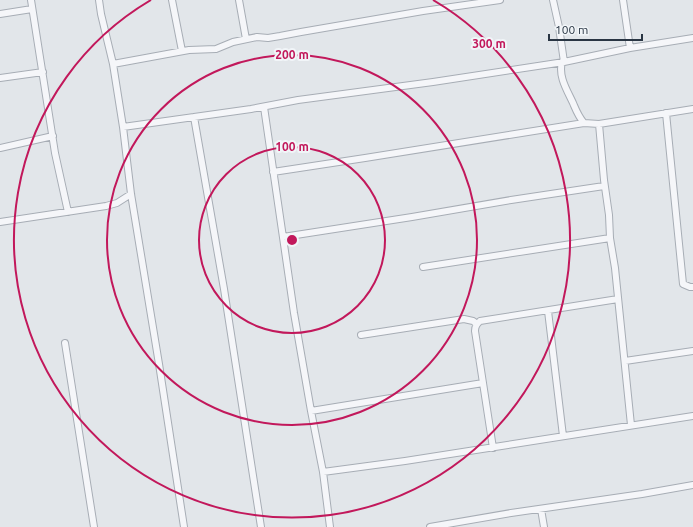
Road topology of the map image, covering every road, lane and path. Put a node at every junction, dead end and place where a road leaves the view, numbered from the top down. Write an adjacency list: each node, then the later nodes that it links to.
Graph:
1 (31, 0): 9 (street)
2 (99, 0): 16 (street)
3 (172, 0): 14 (street)
4 (239, 0): 12 (street)
5 (500, 0): 8 (street)
6 (553, 0): 15 (street)
7 (623, 0): 13 (street)
8 (487, 1): 12 (street)
9 (32, 9): 10 (street); 17 (street)
10 (0, 14)
11 (693, 38): 13 (street)
12 (246, 39): 14 (street)
13 (630, 48): 15 (street)
14 (182, 51): 16 (street)
15 (564, 62): 19 (street); 23 (street)
16 (113, 64): 25 (street)
17 (43, 72): 18 (street); 26 (street)
18 (0, 78)
19 (264, 107): 22 (street); 28 (street)
20 (693, 108): 21 (street)
21 (666, 113): 24 (street); 36 (street)
22 (194, 117): 25 (street); 55 (street)
23 (584, 123): 24 (street); 28 (street)
24 (598, 124): 29 (street)
25 (123, 127): 30 (street)
26 (53, 136): 27 (street); 31 (street)
27 (0, 148)
28 (273, 172): 33 (street)
29 (604, 186): 33 (street); 34 (street)
30 (130, 194): 31 (street); 54 (street)
31 (68, 212): 32 (street)
32 (0, 222)
33 (283, 237): 45 (street)
34 (610, 238): 35 (street); 37 (street)
35 (423, 267)
36 (693, 287)
37 (618, 299): 38 (street); 43 (street)
38 (548, 311): 39 (street); 48 (street)
39 (477, 324): 40 (street); 44 (street)
40 (361, 335)
41 (65, 343): 53 (street)
42 (693, 352): 43 (street)
43 (625, 361): 47 (street)
44 (483, 383): 45 (street); 49 (street)
45 (311, 411): 50 (street)
46 (693, 416): 47 (street)
47 (631, 426): 48 (street)
48 (563, 436): 49 (street)
49 (493, 448): 50 (street)
50 (323, 472): 56 (street)
51 (693, 485): 52 (street)
52 (541, 509): 57 (street); 58 (street)
53 (94, 527)
54 (184, 527)
55 (261, 527)
56 (330, 527)
57 (430, 527)
58 (544, 527)

